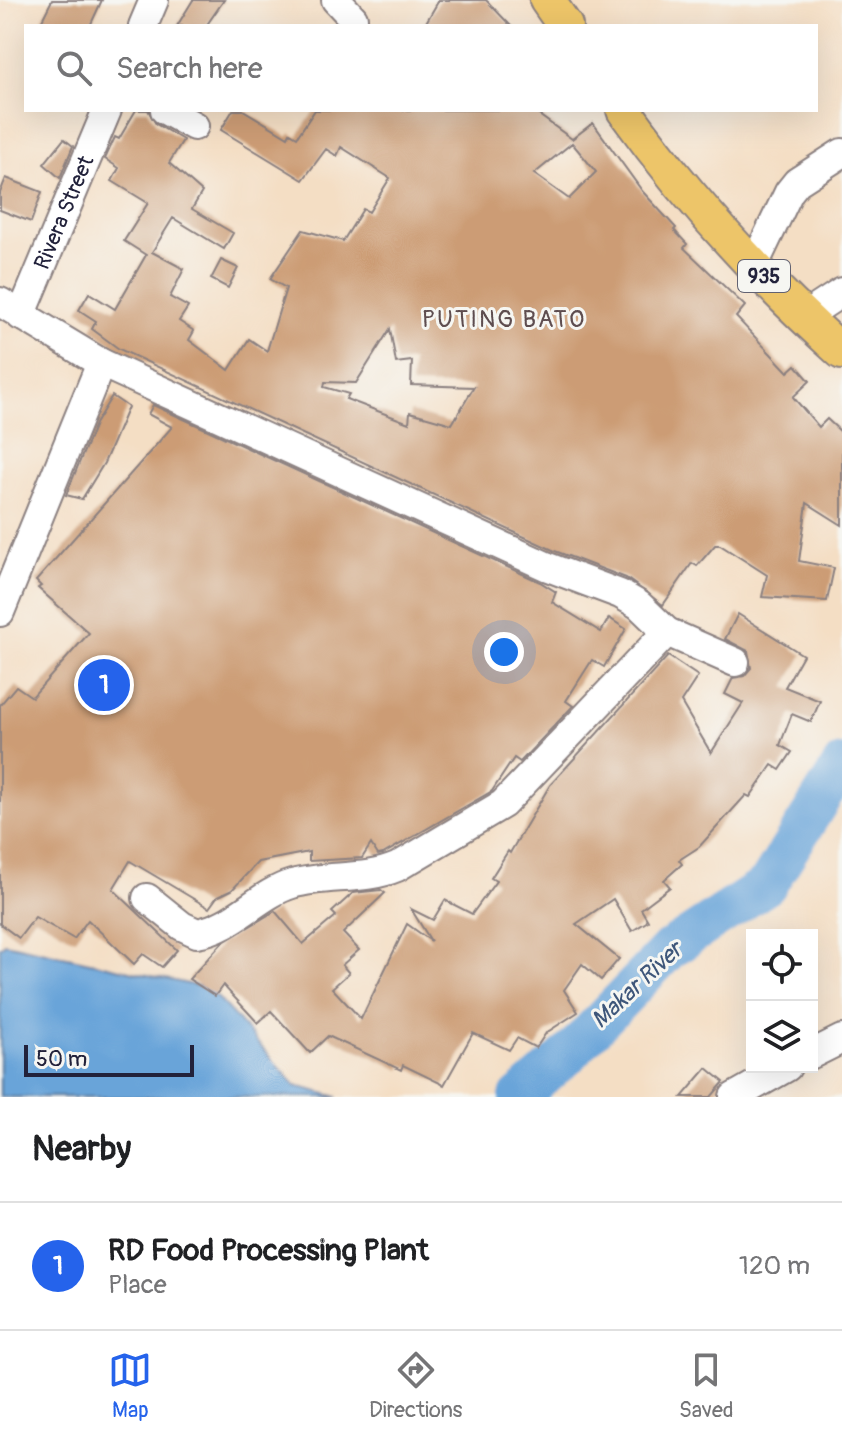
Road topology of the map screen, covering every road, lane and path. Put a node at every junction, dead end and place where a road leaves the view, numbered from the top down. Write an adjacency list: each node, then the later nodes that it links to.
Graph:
1 (154, 0): 3 (street)
2 (547, 0): 4 (main road)
3 (144, 24)
4 (564, 24)
5 (106, 112): 12 (street, Rivera Street)
6 (169, 112): 8 (street)
7 (626, 112): 10 (main road, 935)
8 (194, 126)
9 (842, 153): 10 (street)
10 (754, 265): 13 (main road, 935)
11 (842, 292): 13 (street)
12 (10, 309): 15 (street)
13 (804, 317): 14 (main road, 935)
14 (842, 352)
15 (101, 363): 16 (street); 17 (street)
16 (0, 612)
17 (667, 632): 18 (street); 19 (street)
18 (735, 662)
19 (147, 898)
20 (842, 1039): 21 (street)
21 (818, 1051)
22 (776, 1073): 23 (street)
23 (734, 1097)

